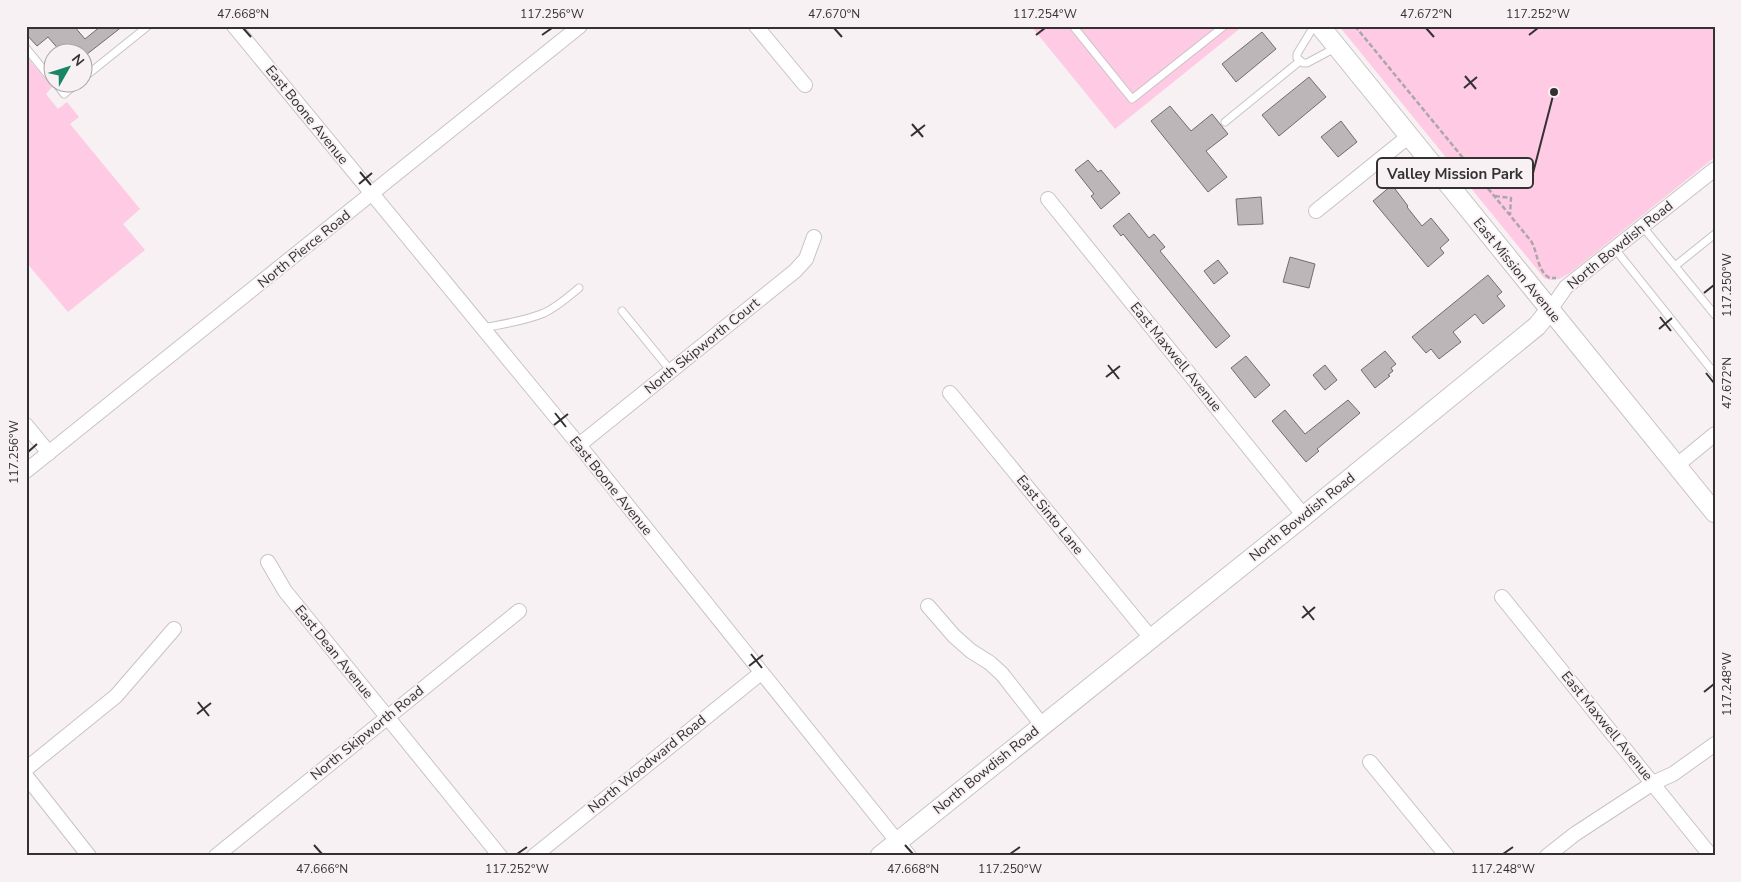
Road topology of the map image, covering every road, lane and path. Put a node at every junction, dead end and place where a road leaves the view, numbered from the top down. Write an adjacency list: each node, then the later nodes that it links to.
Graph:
1 (148, 26): 14 (lane)
2 (234, 26): 19 (street, East Boone Avenue)
3 (580, 26): 19 (street, North Pierce Road)
4 (756, 26): 15 (street)
5 (1073, 26): 6 (lane)
6 (1224, 26)
7 (1314, 26): 12 (lane)
8 (1320, 26): 10 (street, East Mission Avenue)
9 (1356, 26): 20 (path)
10 (1336, 47): 12 (lane); 17 (street, East Mission Avenue)
11 (26, 48): 13 (lane)
12 (1300, 61): 16 (lane)
13 (42, 67)
14 (92, 71)
15 (804, 85)
16 (1225, 122)
17 (1409, 136): 22 (street); 31 (street, East Mission Avenue)
18 (1715, 169): 24 (street, North Bowdish Road)
19 (372, 195): 34 (street, East Boone Avenue); 41 (street, North Pierce Road)
20 (1494, 196): 23 (path); 23 (path)
21 (1048, 199): 45 (street, East Maxwell Avenue)
22 (1316, 211)
23 (1510, 215): 29 (path)
24 (1643, 227): 27 (street, North Bowdish Road); 28 (lane)
25 (1715, 234): 28 (lane)
26 (814, 237): 35 (street, North Skipworth Court)
27 (1615, 249): 29 (street, North Bowdish Road); 36 (lane)
28 (1675, 266): 33 (lane)
29 (1566, 287): 31 (street, North Bowdish Road)
30 (579, 288): 34 (lane)
31 (1550, 310): 42 (street, East Mission Avenue); 45 (street, North Bowdish Road)
32 (622, 311): 35 (lane)
33 (1715, 315)
34 (482, 328): 40 (street, East Boone Avenue)
35 (671, 371): 40 (street, North Skipworth Court)
36 (1715, 374)
37 (950, 393): 51 (street, East Sinto Lane)
38 (26, 425): 41 (street)
39 (1715, 434): 42 (street)
40 (579, 446): 52 (street, East Boone Avenue)
41 (49, 453): 43 (street, North Pierce Road)
42 (1676, 466): 44 (street, East Mission Avenue)
43 (26, 471)
44 (1715, 513)
45 (1304, 516): 51 (street, North Bowdish Road)
46 (268, 562): 53 (street, East Dean Avenue)
47 (1502, 597): 59 (street, East Maxwell Avenue)
48 (928, 606): 54 (street)
49 (519, 611): 53 (street, North Skipworth Road)
50 (174, 629): 57 (street)
51 (1151, 638): 54 (street, North Bowdish Road)
52 (760, 673): 60 (street, East Boone Avenue); 64 (street, North Woodward Road)
53 (387, 718): 62 (street, North Skipworth Road); 63 (street, East Dean Avenue)
54 (1042, 725): 60 (street, North Bowdish Road)
55 (1715, 744): 59 (street)
56 (1370, 762): 66 (street)
57 (26, 769)
58 (26, 776): 61 (street)
59 (1653, 782): 67 (street); 68 (street, East Maxwell Avenue)
60 (903, 849): 65 (street, North Bowdish Road)
61 (89, 856)
62 (216, 856)
63 (500, 856)
64 (534, 856)
65 (880, 856)
66 (1447, 856)
67 (1547, 856)
68 (1711, 856)

